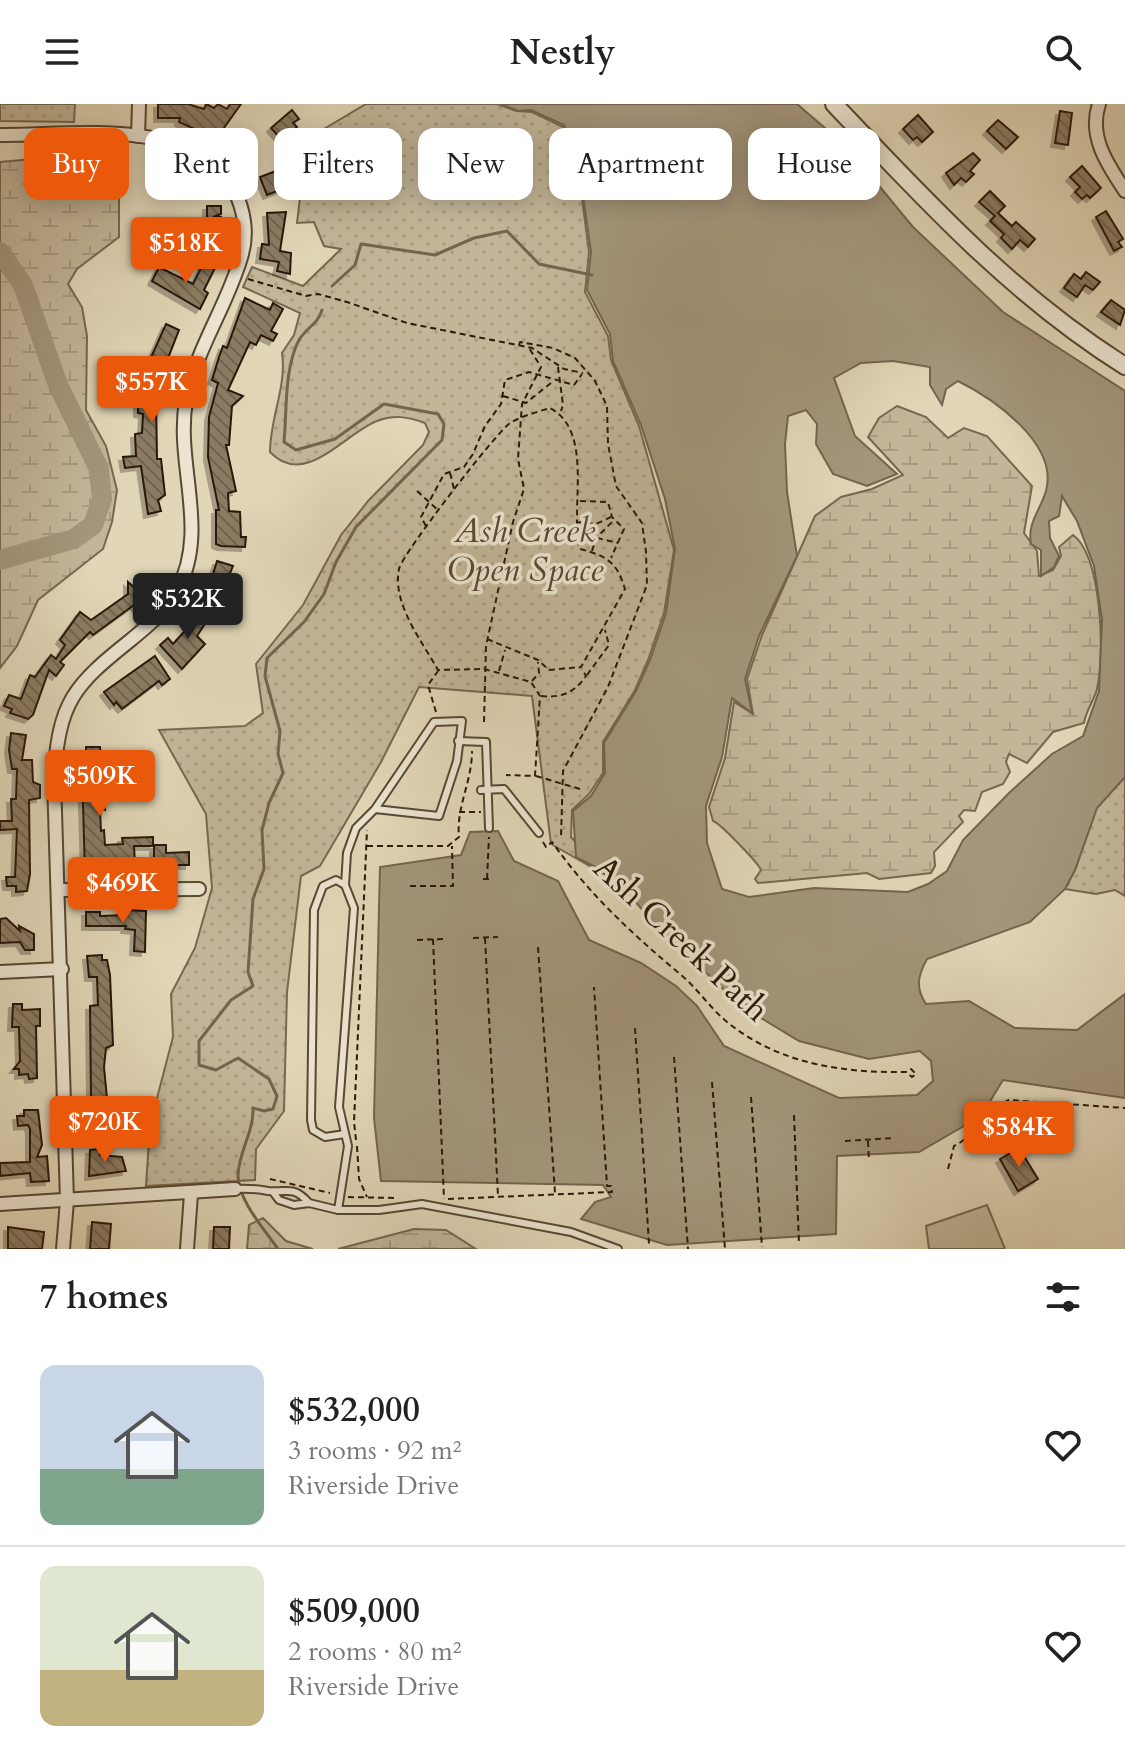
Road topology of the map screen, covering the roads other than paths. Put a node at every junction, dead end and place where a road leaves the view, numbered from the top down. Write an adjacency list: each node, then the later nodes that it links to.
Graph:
1 (139, 104): 5 (street)
2 (834, 104): 7 (street)
3 (1099, 104): 6 (street)
4 (0, 135): 5 (street)
5 (138, 136): 15 (street)
6 (1125, 191)
7 (1125, 366)
8 (458, 741): 9 (lane); 10 (lane); 10 (lane)
9 (485, 790): 11 (lane); 12 (lane)
10 (375, 809): 13 (lane)
11 (489, 828)
12 (539, 833)
13 (345, 885): 18 (lane); 18 (lane)
14 (199, 889): 15 (street)
15 (58, 890): 16 (street)
16 (62, 969): 17 (street); 22 (street)
17 (0, 972)
18 (345, 1134): 25 (lane)
19 (240, 1189): 20 (lane); 21 (street)
20 (273, 1192): 23 (lane); 23 (lane)
21 (191, 1194): 22 (street); 27 (street)
22 (67, 1201): 24 (street); 26 (street)
23 (309, 1203): 25 (lane)
24 (0, 1204)
25 (338, 1210): 28 (lane)
26 (63, 1249)
27 (187, 1249)
28 (618, 1249)

